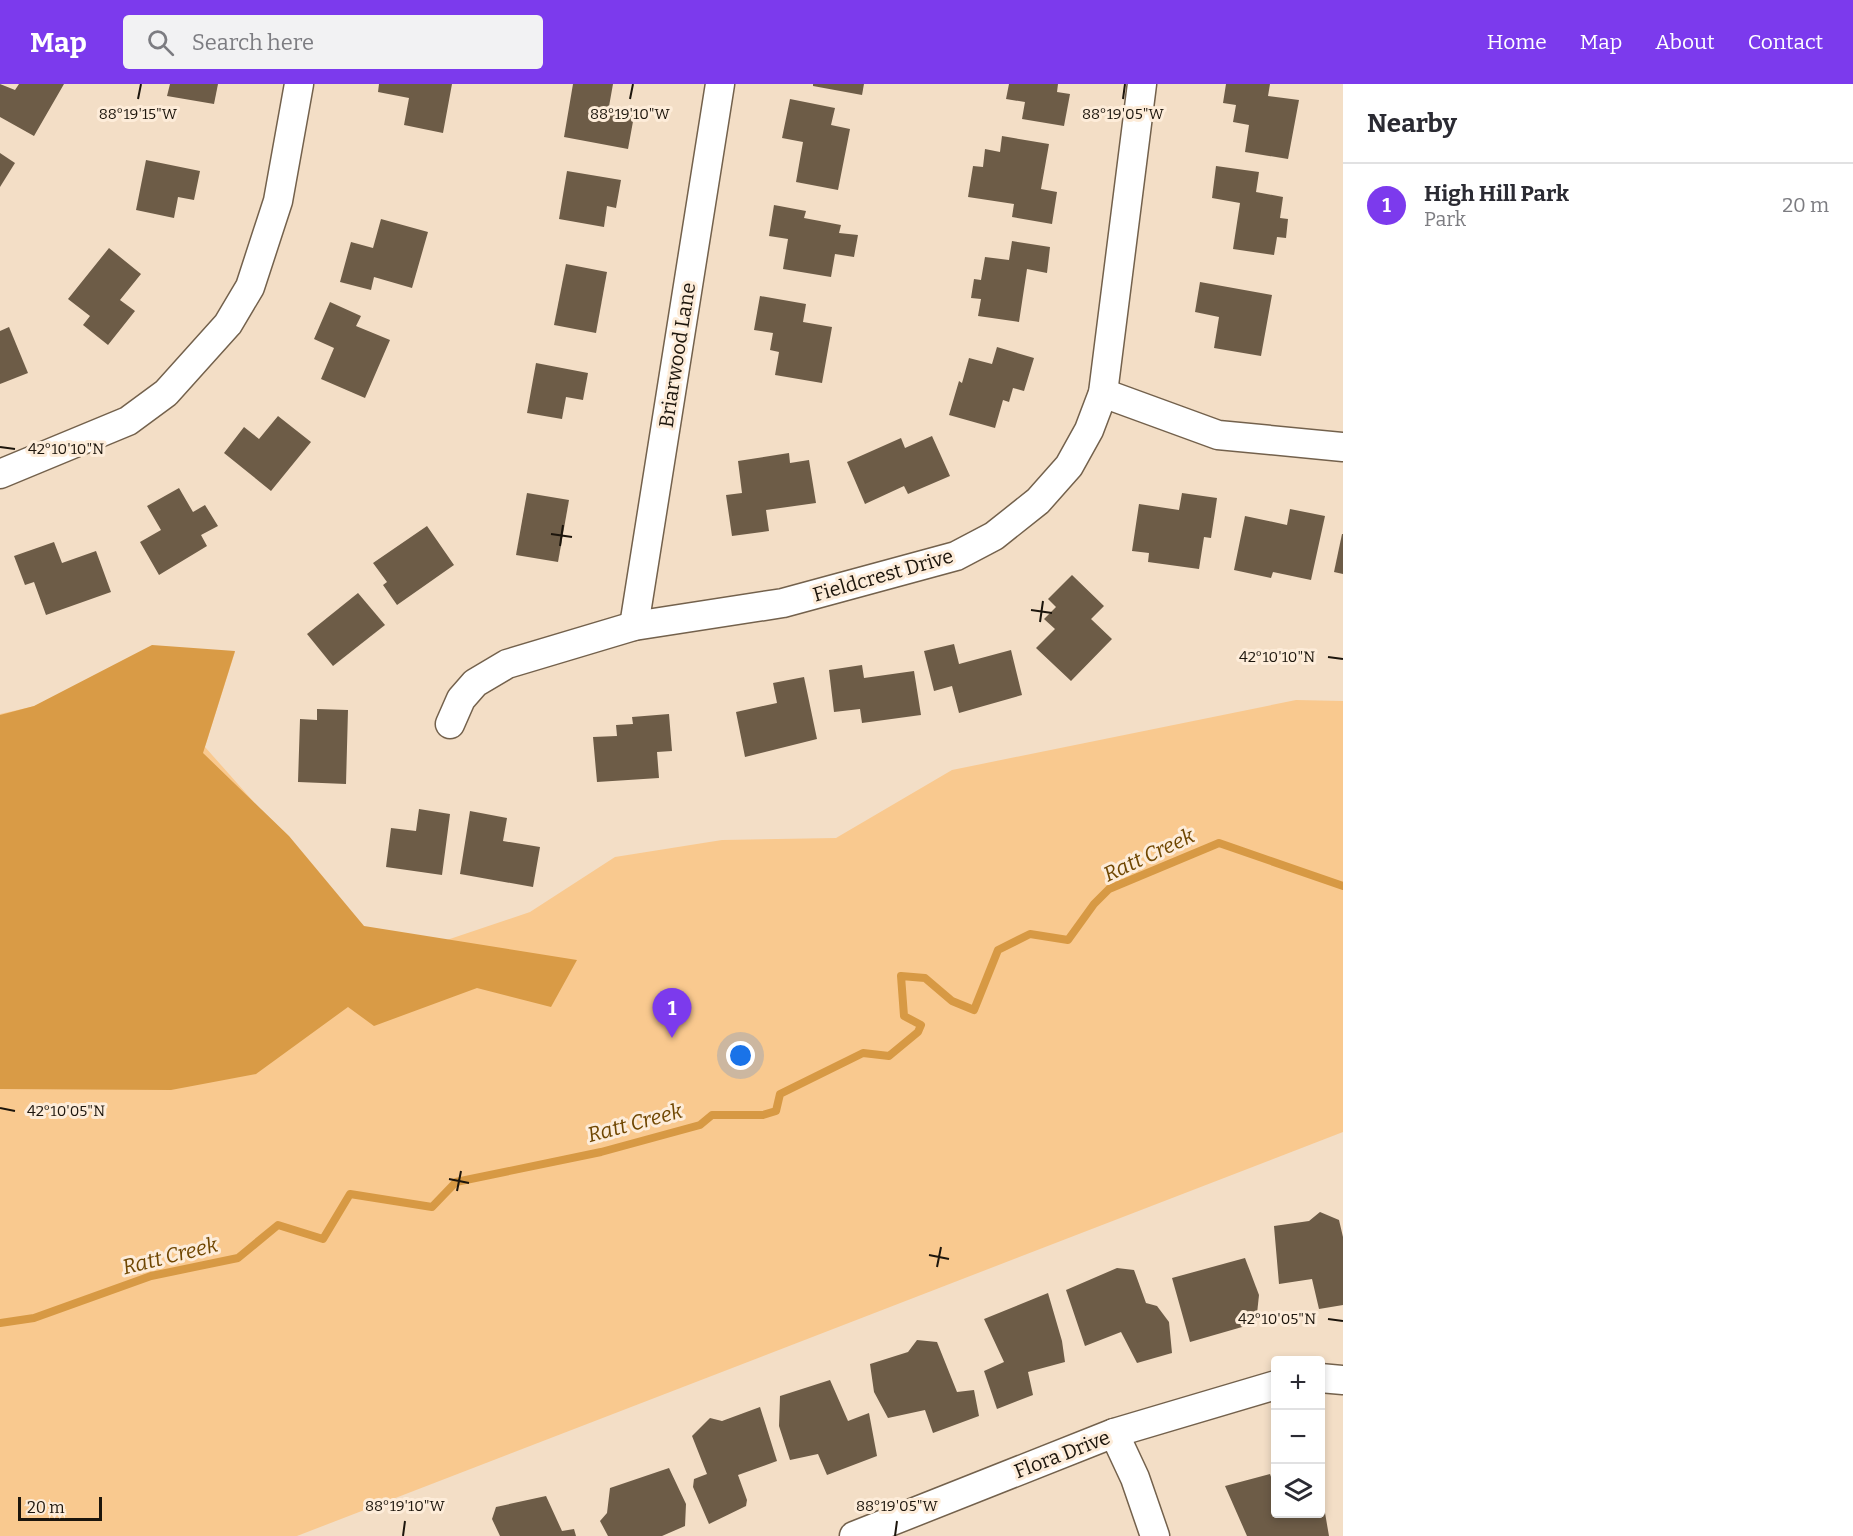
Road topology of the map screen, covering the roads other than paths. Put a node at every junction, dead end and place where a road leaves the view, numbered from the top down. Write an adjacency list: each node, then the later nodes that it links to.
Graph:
1 (299, 84): 6 (street)
2 (720, 84): 7 (street, Briarwood Lane)
3 (1142, 84): 4 (street, Fieldcrest Drive)
4 (1103, 393): 5 (street); 7 (street, Fieldcrest Drive)
5 (1343, 447)
6 (0, 474)
7 (634, 626): 8 (street, Fieldcrest Drive)
8 (450, 724)
9 (1325, 1378): 10 (street)
10 (1343, 1380)
11 (1271, 1386): 12 (street, Flora Drive)
12 (1114, 1433): 13 (street, Flora Drive); 14 (street)
13 (854, 1536)
14 (1155, 1536)

